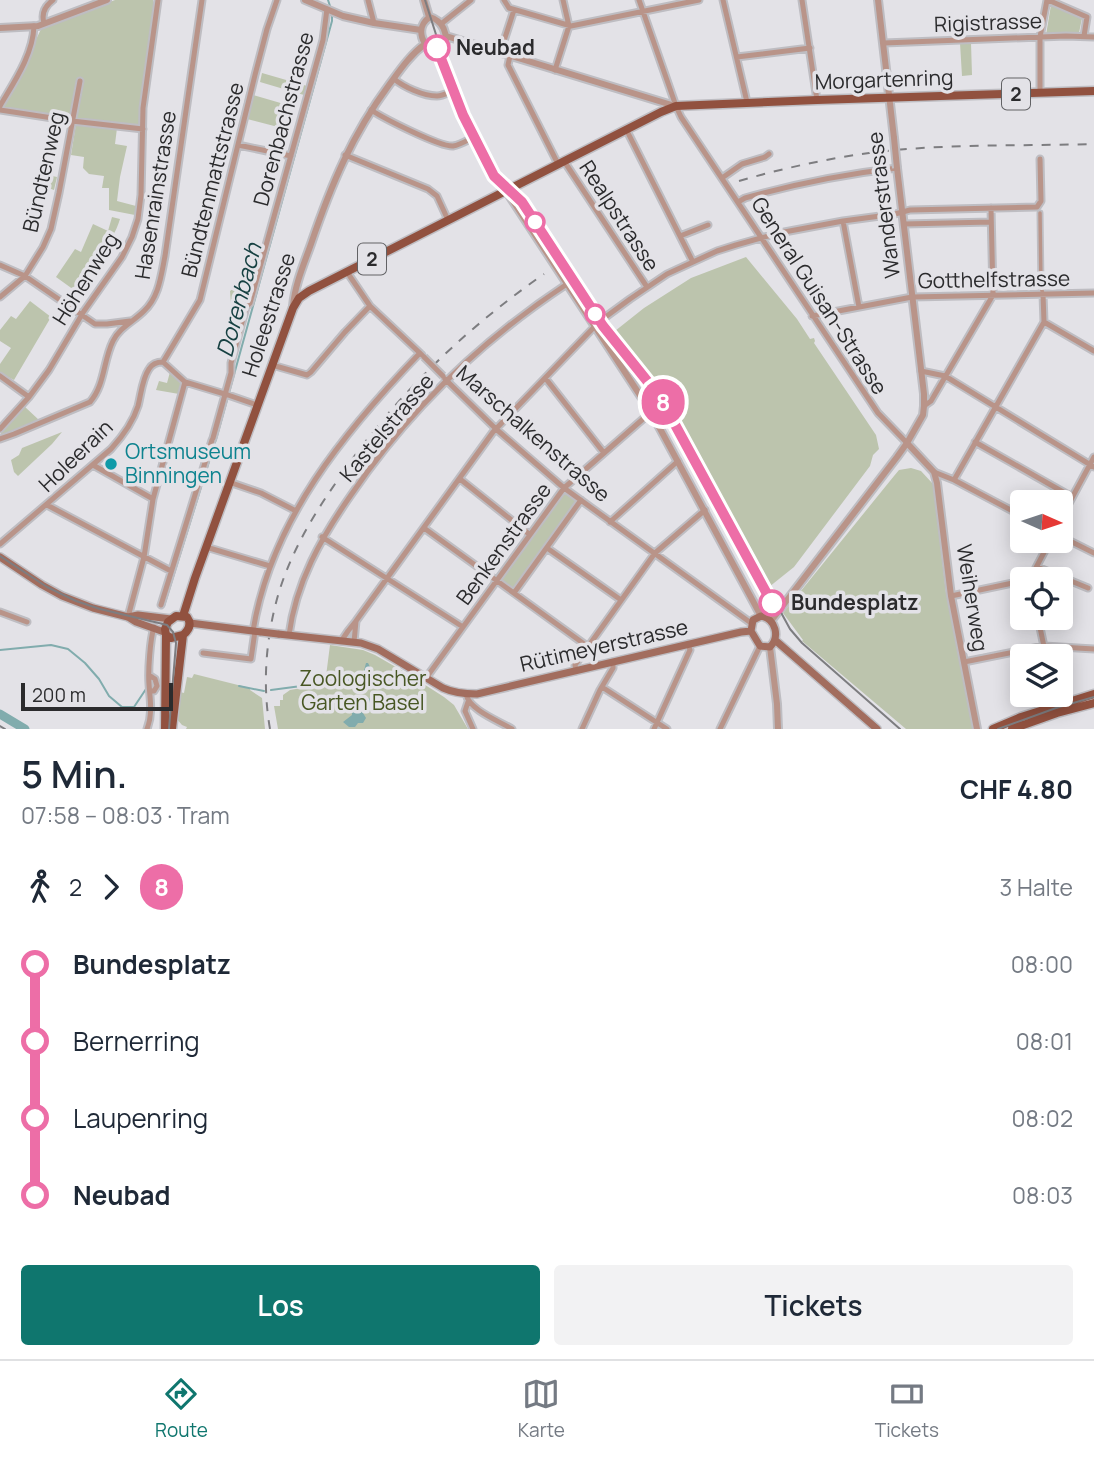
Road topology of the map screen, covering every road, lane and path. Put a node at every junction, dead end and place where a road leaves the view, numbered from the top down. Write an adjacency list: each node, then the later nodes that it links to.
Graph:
1 (53, 0): 22 (street)
2 (107, 0): 22 (street)
3 (158, 0): 53 (street, Höhenweg)
4 (202, 0): 92 (street, Hasenrainstrasse)
5 (277, 0): 56 (street, Bündtenmattstrasse)
6 (305, 0): 18 (street)
7 (368, 0): 23 (street)
8 (424, 0): 21 (street)
9 (471, 0): 24 (street)
10 (504, 0): 19 (street)
11 (563, 0): 26 (street)
12 (639, 0): 20 (street, General Guisan-Strasse)
13 (699, 0): 20 (street)
14 (723, 0): 39 (street)
15 (802, 0): 35 (street)
16 (878, 0): 33 (street, Wanderstrasse)
17 (1048, 0): 30 (street); 31 (street)
18 (327, 9): 23 (street); 59 (street, Dorenbachstrasse)
19 (514, 10): 26 (street); 37 (street)
20 (643, 12): 26 (street); 49 (street, General Guisan-Strasse)
21 (429, 17): 24 (street); 28 (street)
22 (44, 23): 25 (street)
23 (374, 23): 28 (street)
24 (441, 24): 29 (street)
25 (34, 26): 27 (street); 50 (street)
26 (569, 26): 40 (street)
27 (0, 28)
28 (421, 30): 34 (street)
29 (446, 36): 36 (street); 37 (street)
30 (1084, 36): 31 (street, Rigistrasse); 32 (street, Rigistrasse)
31 (1040, 37): 33 (street, Rigistrasse); 45 (street)
32 (1094, 37)
33 (884, 43): 46 (street, Wanderstrasse)
34 (425, 44): 36 (street); 41 (street, Holeestrasse)
35 (810, 48): 39 (street); 47 (street)
36 (439, 52): 43 (street)
37 (499, 53): 38 (street)
38 (510, 56): 40 (street); 61 (street, Realpstrasse)
39 (737, 57): 48 (street)
40 (555, 70): 49 (street)
41 (394, 79): 43 (street); 51 (street, Holeestrasse)
42 (80, 81): 52 (street, Bündtenweg)
43 (453, 91): 55 (street)
44 (1094, 92): 45 (main road, Morgartenring / 2)
45 (1040, 93): 46 (main road, Morgartenring / 2)
46 (889, 98): 47 (main road, Morgartenring / 2); 62 (street, Wanderstrasse, bridge)
47 (817, 100): 48 (main road, Morgartenring / 2)
48 (747, 102): 49 (main road, Morgartenring / 2)
49 (676, 106): 54 (main road, 2); 63 (street, General Guisan-Strasse)
50 (0, 108): 52 (street)
51 (371, 110): 55 (street); 58 (street, Holeestrasse)
52 (72, 121): 53 (street); 79 (street, Bündtenweg)
53 (143, 129): 90 (street, Höhenweg)
54 (626, 129): 61 (main road, 2); 74 (street)
55 (474, 137): 64 (street)
56 (238, 145): 59 (street); 97 (street, Bündtenmattstrasse)
57 (769, 154): 63 (street)
58 (345, 155): 69 (street); 89 (street, Holeestrasse)
59 (291, 156): 105 (street, Dorenbachstrasse)
60 (1040, 159): 67 (street)
61 (561, 162): 64 (main road, 2); 81 (street, Realpstrasse)
62 (897, 168): 65 (street); 68 (street, Wanderstrasse)
63 (722, 178): 65 (street, General Guisan-Strasse)
64 (505, 191): 69 (main road, 2); 80 (street)
65 (738, 202): 75 (street, General Guisan-Strasse)
66 (990, 208): 67 (street); 68 (street); 71 (street)
67 (1039, 210): 83 (street)
68 (902, 212): 70 (street); 72 (street, Wanderstrasse)
69 (448, 220): 78 (main road, 2)
70 (843, 221): 75 (street); 88 (street)
71 (991, 222): 72 (street); 84 (street)
72 (904, 224): 85 (street, Wanderstrasse)
73 (708, 225): 74 (street)
74 (680, 236): 76 (street)
75 (762, 238): 76 (street); 91 (street, General Guisan-Strasse)
76 (693, 262): 81 (street)
77 (0, 265): 79 (street)
78 (347, 272): 87 (street, Marschalkenstrasse); 89 (main road, 2)
79 (25, 276): 86 (street, Bündtenweg); 90 (street)
80 (567, 284): 94 (street); 102 (street, Kastelstrasse)
81 (647, 288): 94 (street)
82 (1094, 293): 83 (street, Gotthelfstrasse)
83 (1043, 294): 84 (street, Gotthelfstrasse); 93 (street)
84 (993, 295): 85 (street, Gotthelfstrasse); 101 (street)
85 (912, 296): 88 (street, Gotthelfstrasse); 99 (street, Wanderstrasse)
86 (0, 297)
87 (370, 306): 96 (street, Marschalkenstrasse); 98 (street)
88 (859, 307): 91 (street, Gotthelfstrasse)
89 (293, 308): 98 (main road, Holeestrasse / 2)
90 (81, 315): 92 (street); 106 (street, Höhenweg)
91 (812, 316): 115 (street, General Guisan-Strasse)
92 (131, 321): 113 (street, Hasenrainstrasse)
93 (1044, 322): 95 (street); 108 (street)
94 (595, 327): 103 (street); 110 (street)
95 (1094, 351)
96 (422, 355): 102 (street, Marschalkenstrasse, bridge); 133 (street)
97 (163, 362): 104 (street); 119 (street, Holeerain)
98 (272, 365): 107 (main road, Holeestrasse / 2)
99 (921, 372): 101 (street); 109 (street, Wanderstrasse)
100 (0, 376): 106 (street)
101 (946, 376): 108 (street); 109 (street)
102 (445, 378): 112 (street, Marschalkenstrasse); 137 (street, Kastelstrasse)
103 (545, 379): 112 (street); 116 (street)
104 (185, 382): 105 (street); 128 (street)
105 (228, 395): 107 (street); 149 (street, Dorenbachstrasse)
106 (29, 397): 111 (street, Höhenweg)
107 (257, 405): 124 (main road, Holeestrasse / 2)
108 (994, 406): 114 (street); 120 (street)
109 (925, 407): 115 (street)
110 (651, 412): 116 (street, Benkenstrasse); 118 (street)
111 (0, 429)
112 (496, 429): 122 (street); 125 (street, Marschalkenstrasse)
113 (0, 439)
114 (975, 442): 123 (street); 126 (street)
115 (907, 443): 121 (street); 165 (street)
116 (604, 453): 125 (street, Benkenstrasse)
117 (1094, 457): 120 (street)
118 (678, 461): 131 (street); 134 (street)
119 (93, 465): 128 (street); 130 (street, Holeerain)
120 (1092, 466): 127 (street)
121 (934, 472): 123 (street); 156 (street, Weiherweg)
122 (460, 479): 135 (street); 136 (street)
123 (954, 480): 132 (street)
124 (229, 482): 133 (street); 140 (main road, Holeestrasse / 2)
125 (564, 488): 129 (street, Marschalkenstrasse); 136 (street, Benkenstrasse)
126 (1060, 490)
127 (1073, 495)
128 (153, 499): 146 (street)
129 (581, 500): 134 (street, Marschalkenstrasse); 141 (street, Benkenstrasse)
130 (47, 505): 139 (street, Holeerain); 146 (street)
131 (705, 510): 143 (street); 161 (street)
132 (1010, 510)
133 (296, 512): 147 (street)
134 (610, 522): 143 (street, Marschalkenstrasse)
135 (424, 528): 150 (street); 151 (street)
136 (529, 534): 151 (street, Benkenstrasse)
137 (323, 537): 150 (street); 174 (street, Kastelstrasse)
138 (1073, 542): 142 (street)
139 (0, 544)
140 (206, 547): 147 (street); 160 (main road, Holeestrasse / 2)
141 (547, 548): 155 (street, Benkenstrasse); 157 (street)
142 (1094, 552)
143 (655, 553): 157 (street); 170 (street, Marschalkenstrasse)
144 (1044, 553): 148 (street)
145 (0, 557): 162 (main road)
146 (144, 557): 149 (street); 162 (street)
147 (270, 566): 171 (street)
148 (1037, 567)
149 (171, 571): 158 (street, Dorenbachstrasse)
150 (386, 579): 164 (street); 169 (street)
151 (496, 581): 155 (street); 169 (street, Benkenstrasse)
152 (1073, 582): 154 (street)
153 (1010, 584): 156 (street)
154 (1087, 588)
155 (514, 593): 179 (street)
156 (951, 596): 187 (street, Weiherweg)
157 (621, 600): 179 (street)
158 (161, 605)
159 (0, 612): 166 (street)
160 (183, 616): 163 (main road); 167 (main road)
161 (761, 616): 165 (main road); 170 (main road)
162 (128, 617): 163 (main road); 168 (main road)
163 (171, 619): 172 (main road)
164 (356, 621): 175 (street); 177 (street)
165 (771, 621): 176 (main road)
166 (27, 622)
167 (190, 623): 171 (main road); 173 (main road)
168 (154, 627): 172 (main road); 198 (street)
169 (463, 627): 189 (street, Benkenstrasse)
170 (751, 627): 178 (main road, Rütimeyerstrasse); 180 (main road)
171 (256, 631): 174 (main road, bridge); 184 (street)
172 (165, 634): 173 (main road); 197 (main road)
173 (183, 635): 197 (main road)
174 (289, 635): 175 (main road)
175 (342, 640): 177 (main road)
176 (775, 640): 181 (main road); 205 (main road)
177 (354, 642): 189 (main road)
178 (688, 644): 186 (main road, Rütimeyerstrasse); 196 (street)
179 (587, 646): 188 (street)
180 (760, 646): 181 (main road); 203 (street)
181 (770, 647): 204 (street)
182 (1073, 648): 183 (street)
183 (1094, 649)
184 (203, 653)
185 (1010, 653): 187 (street)
186 (613, 662): 188 (main road, Rütimeyerstrasse); 190 (street)
187 (964, 662): 206 (street, Weiherweg)
188 (576, 671): 192 (main road, Rütimeyerstrasse)
189 (426, 678): 192 (main road)
190 (602, 687): 196 (street); 201 (street)
191 (1094, 694): 194 (main road)
192 (467, 698): 199 (street); 200 (street)
193 (1094, 704): 194 (main road)
194 (1056, 709): 195 (main road)
195 (1025, 723): 207 (main road); 208 (main road)
196 (656, 726): 202 (street)
197 (169, 727)
198 (147, 729)
199 (473, 729)
200 (512, 729)
201 (582, 729)
202 (667, 729)
203 (720, 729)
204 (778, 729)
205 (877, 729)
206 (978, 729)
207 (993, 729)
208 (1012, 729)

